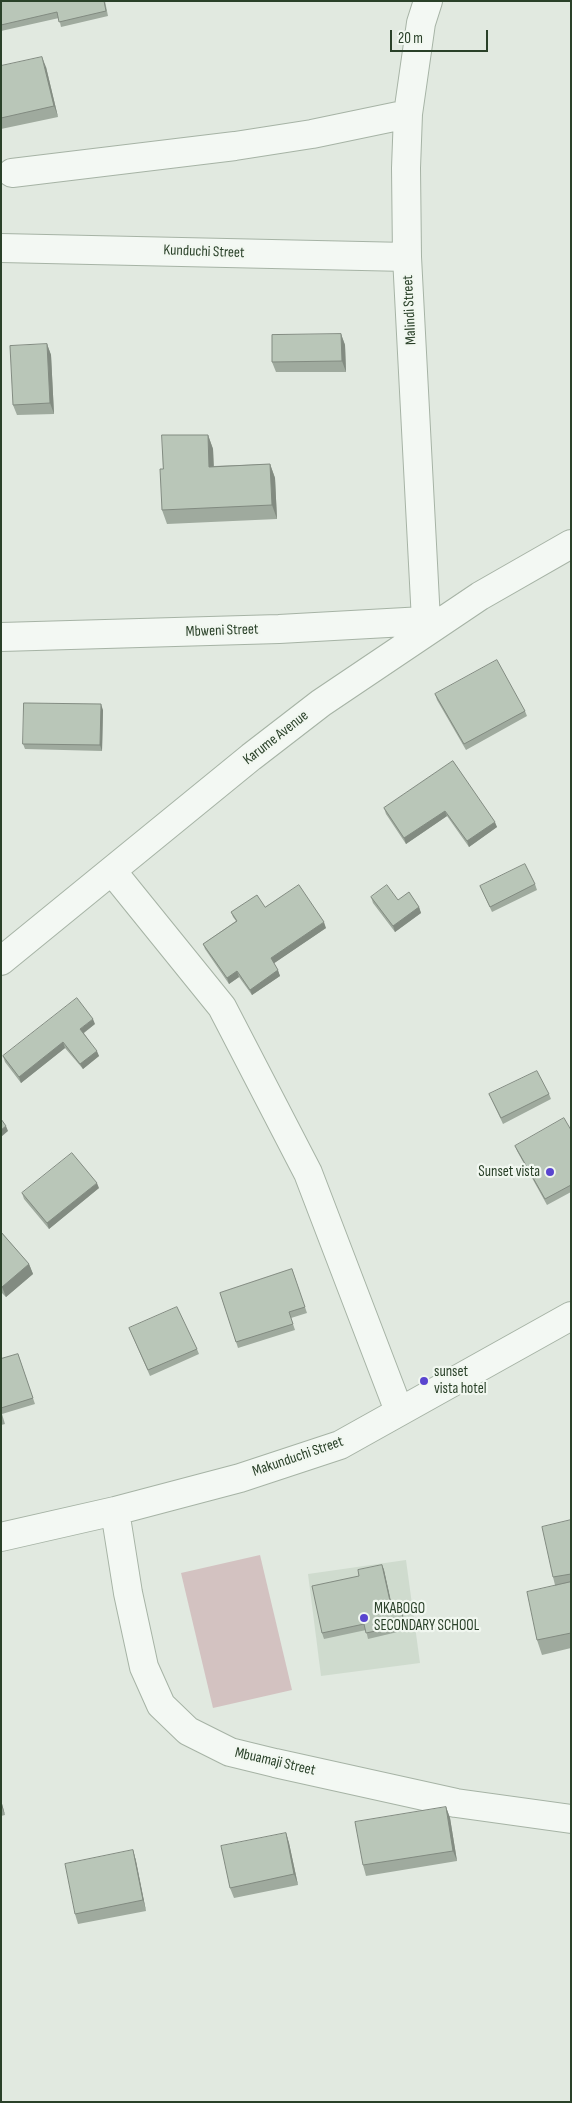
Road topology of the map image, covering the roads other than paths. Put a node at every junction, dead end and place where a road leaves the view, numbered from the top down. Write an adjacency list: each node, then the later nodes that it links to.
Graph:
1 (428, 1): 2 (street, Malindi Street)
2 (408, 114): 3 (street); 5 (street, Malindi Street)
3 (12, 173)
4 (1, 248): 5 (street, Kunduchi Street)
5 (408, 257): 7 (street, Malindi Street)
6 (571, 544): 7 (street, Karume Avenue)
7 (435, 621): 8 (street, Mbweni Street); 9 (street, Karume Avenue)
8 (1, 637)
9 (112, 871): 10 (street, Karume Avenue); 12 (street)
10 (1, 961)
11 (571, 1316): 12 (street, Makunduchi Street)
12 (399, 1411): 13 (street, Makunduchi Street)
13 (115, 1511): 14 (street, Makunduchi Street); 15 (street, Mbuamaji Street)
14 (1, 1537)
15 (571, 1819)

